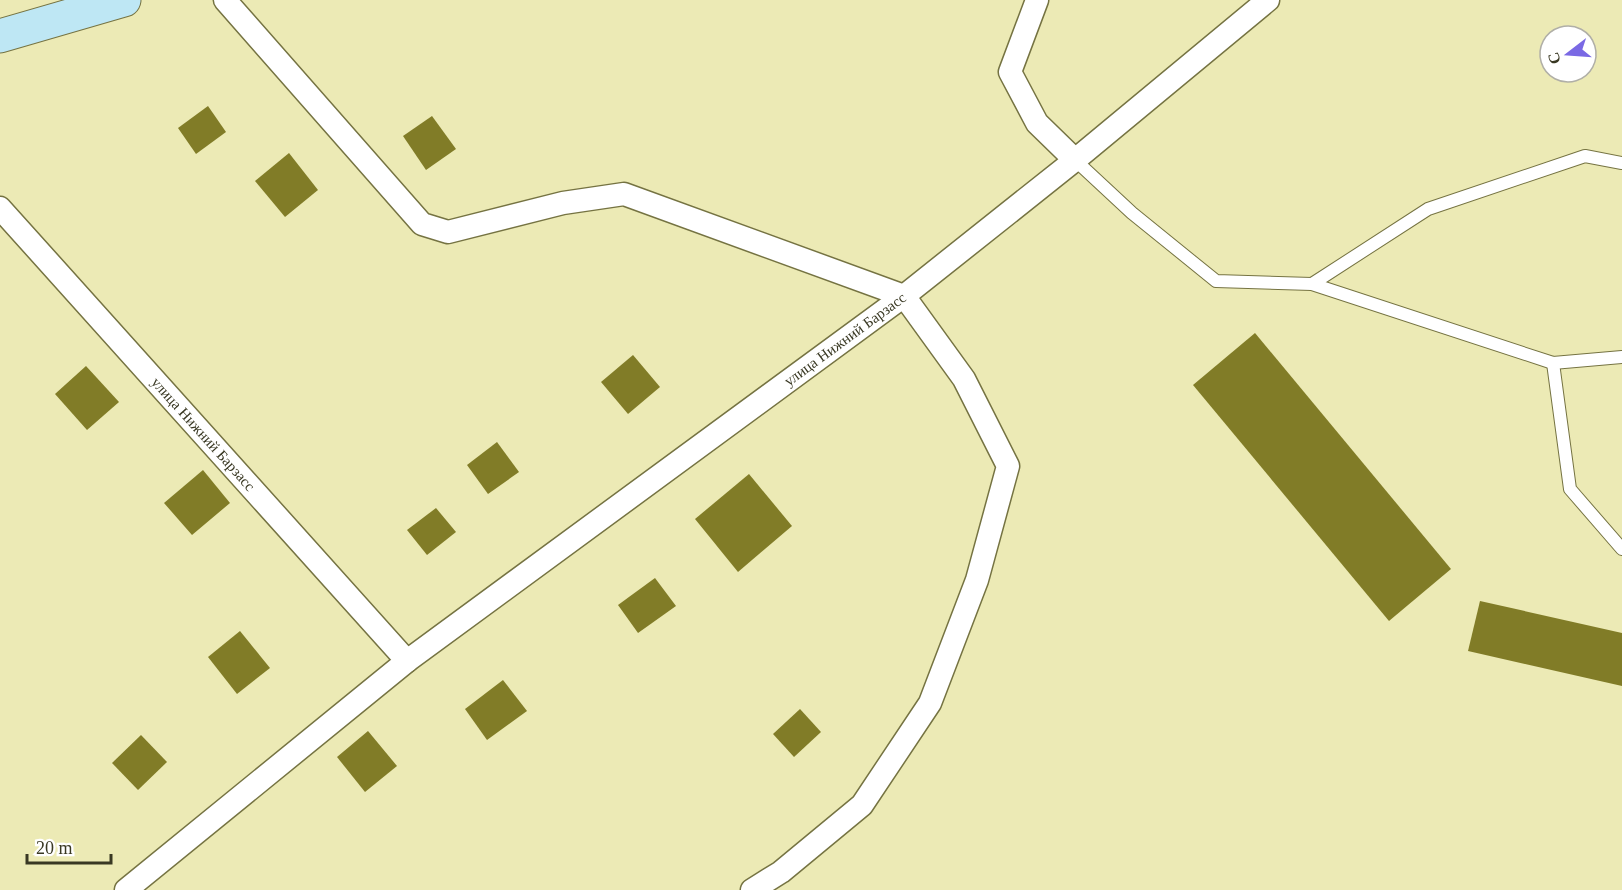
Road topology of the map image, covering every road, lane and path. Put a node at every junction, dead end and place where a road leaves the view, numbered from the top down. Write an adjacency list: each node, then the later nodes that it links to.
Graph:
1 (124, 0): 5 (main road)
2 (225, 0): 10 (street)
3 (1037, 0): 6 (street)
4 (1268, 0): 6 (street, улица Нижний Барзасс)
5 (0, 36)
6 (1075, 160): 9 (lane); 10 (street, улица Нижний Барзасс)
7 (1622, 163): 9 (lane)
8 (0, 208): 14 (street, улица Нижний Барзасс)
9 (1312, 284): 12 (lane)
10 (904, 296): 14 (street, улица Нижний Барзасс); 16 (street)
11 (1622, 357): 12 (lane)
12 (1553, 363): 13 (lane)
13 (1622, 549)
14 (407, 661): 15 (street, улица Нижний Барзасс)
15 (126, 890)
16 (752, 890)

